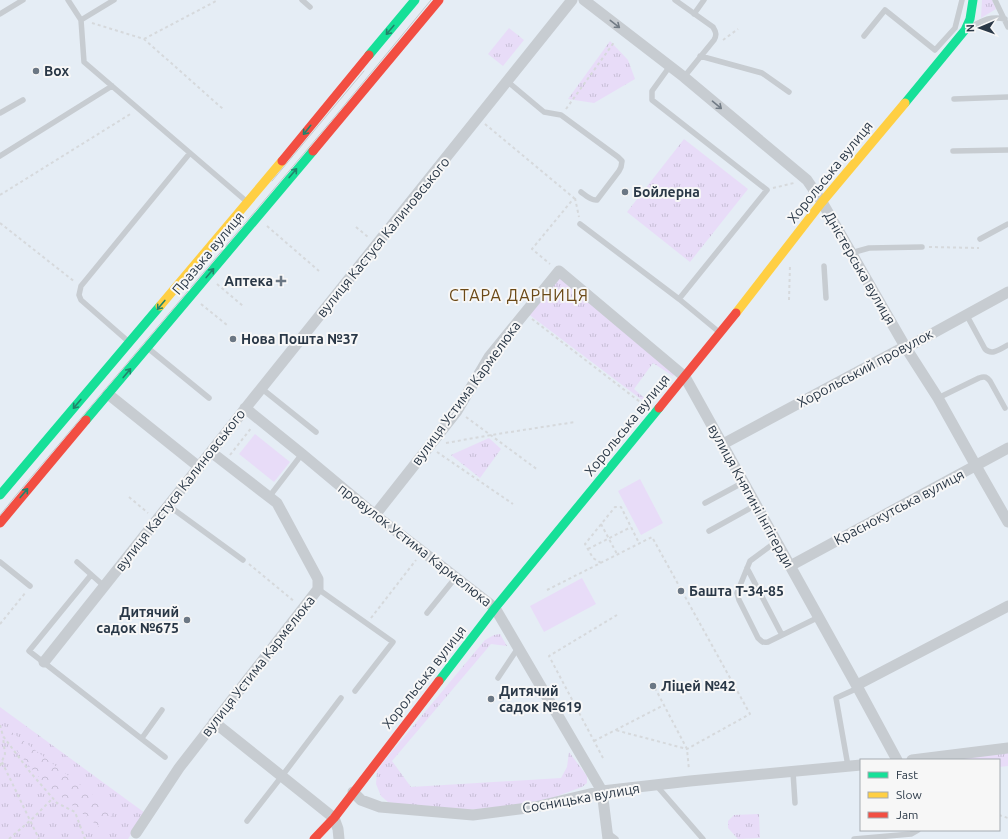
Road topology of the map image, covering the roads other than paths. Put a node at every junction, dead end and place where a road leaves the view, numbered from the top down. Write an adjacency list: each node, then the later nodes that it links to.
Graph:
1 (23, 0): 15 (lane)
2 (68, 0): 18 (lane)
3 (114, 0): 18 (lane)
4 (302, 0): 14 (lane)
5 (415, 0): 37 (street, Празька вулиця, one-way to 37)
6 (439, 0): 53 (street, Празька вулиця, one-way to 6)
7 (571, 0): 25 (street, вулиця Кастуся Калиновського)
8 (584, 0): 23 (street, Дністерська вулиця, one-way to 23)
9 (675, 0): 16 (lane)
10 (704, 0): 16 (lane)
11 (962, 0): 21 (lane)
12 (972, 0): 20 (street)
13 (995, 0): 17 (lane)
14 (310, 7)
15 (0, 14)
16 (694, 14): 22 (lane)
17 (1004, 19): 19 (lane); 20 (lane)
18 (81, 20): 26 (lane)
19 (1008, 26)
20 (965, 30): 38 (street, Хорольська вулиця)
21 (864, 36)
22 (700, 56): 24 (lane); 27 (lane)
23 (670, 66): 24 (street, Дністерська вулиця); 48 (lane)
24 (684, 77): 38 (street, Дністерська вулиця, one-way to 38)
25 (507, 81): 36 (lane); 56 (street, вулиця Кастуся Калиновського)
26 (112, 86): 34 (lane); 35 (lane)
27 (789, 92)
28 (1008, 97): 29 (lane)
29 (954, 99)
30 (23, 100): 31 (lane)
31 (0, 113)
32 (1008, 150): 33 (lane)
33 (953, 151)
34 (190, 153): 37 (lane); 51 (lane)
35 (0, 156)
36 (581, 192)
37 (248, 202): 51 (street, Празька вулиця, one-way to 51)
38 (822, 202): 43 (street, Дністерська вулиця); 50 (street, Хорольська вулиця)
39 (580, 224): 48 (lane)
40 (1008, 224): 41 (lane)
41 (980, 238)
42 (922, 247): 43 (lane)
43 (851, 253): 54 (street, Дністерська вулиця)
44 (824, 266): 47 (lane)
45 (559, 271): 55 (street, вулиця Княгині Інгігерди); 75 (street, вулиця Устима Кармелюка)
46 (1008, 292): 49 (street, Хорольський провулок)
47 (826, 298)
48 (679, 299): 50 (lane)
49 (966, 314): 52 (lane); 54 (street, Хорольський провулок)
50 (720, 334): 55 (street, Хорольська вулиця)
51 (129, 342): 70 (street, Празька вулиця, one-way to 70)
52 (1008, 345)
53 (148, 347): 57 (street, Празька вулиця, one-way to 53); 58 (lane)
54 (906, 348): 59 (street, Дністерська вулиця); 63 (street, Хорольський провулок)
55 (685, 377): 63 (street, вулиця Княгині Інгігерди); 91 (street, Хорольська вулиця)
56 (261, 388): 60 (street, вулиця Кастуся Калиновського); 62 (lane)
57 (108, 394): 68 (street); 77 (street, Празька вулиця, one-way to 57)
58 (209, 398)
59 (938, 398): 61 (lane); 67 (street, Дністерська вулиця)
60 (245, 408): 65 (street, вулиця Кастуся Калиновського); 66 (street, провулок Устима Кармелюка)
61 (1005, 408)
62 (316, 432)
63 (723, 444): 69 (street, вулиця Княгині Інгігерди)
64 (1008, 448): 67 (street, Краснокутська вулиця)
65 (211, 452): 68 (street, вулиця Кастуся Калиновського); 71 (street, вулиця Устима Кармелюка)
66 (302, 454): 71 (lane); 75 (street, провулок Устима Кармелюка)
67 (976, 466): 76 (street, Дністерська вулиця); 83 (street, Краснокутська вулиця)
68 (199, 467): 74 (street, вулиця Кастуся Калиновського)
69 (744, 482): 72 (lane); 73 (street, вулиця Княгині Інгігерди)
70 (0, 495)
71 (269, 497): 89 (street, вулиця Устима Кармелюка)
72 (705, 503)
73 (756, 505): 78 (lane); 79 (street, вулиця Княгині Інгігерди)
74 (169, 506): 80 (lane); 88 (street, вулиця Кастуся Калиновського)
75 (375, 515): 86 (street, провулок Устима Кармелюка)
76 (1008, 522)
77 (0, 524)
78 (708, 531)
79 (777, 541): 83 (street, вулиця Княгині Інгігерди); 84 (lane)
80 (243, 560)
81 (0, 562): 87 (lane)
82 (77, 562): 85 (lane)
83 (790, 566): 93 (street, вулиця Княгині Інгігерди)
84 (747, 568): 94 (lane); 94 (lane)
85 (91, 575): 88 (lane); 96 (lane)
86 (456, 577): 91 (street, провулок Устима Кармелюка); 92 (lane)
87 (30, 586)
88 (104, 586): 96 (street, вулиця Кастуся Калиновського)
89 (318, 588): 99 (lane); 102 (street, вулиця Устима Кармелюка)
90 (1008, 606): 98 (street)
91 (495, 608): 95 (street, провулок Устима Кармелюка); 114 (street, Хорольська вулиця)
92 (427, 613)
93 (818, 617): 94 (lane); 98 (street, вулиця Княгині Інгігерди)
94 (782, 635)
95 (519, 648): 97 (lane); 113 (street, провулок Устима Кармелюка)
96 (44, 662): 103 (lane)
97 (498, 678)
98 (857, 687): 106 (street, вулиця Княгині Інгігерди); 109 (lane)
99 (356, 691)
100 (341, 698): 111 (lane)
101 (162, 710): 103 (lane)
102 (214, 722): 111 (street); 119 (street, вулиця Устима Кармелюка)
103 (142, 738): 105 (lane)
104 (1008, 748): 107 (street)
105 (165, 757)
106 (896, 759)
107 (925, 759)
108 (860, 765): 109 (street, Сосницька вулиця)
109 (848, 766): 110 (street, Сосницька вулиця)
110 (793, 772): 112 (street, Сосницька вулиця); 115 (lane)
111 (282, 776): 116 (street); 117 (lane)
112 (655, 785): 113 (street, Сосницька вулиця); 124 (lane)
113 (602, 791): 114 (street, Сосницька вулиця); 120 (street, провулок Устима Кармелюка)
114 (353, 792): 116 (street, Хорольська вулиця)
115 (795, 803)
116 (334, 818): 121 (street, Хорольська вулиця); 122 (street)
117 (247, 821)
118 (916, 831): 125 (lane)
119 (136, 833)
120 (607, 835): 123 (lane)
121 (314, 839)
122 (339, 839)
123 (616, 839)
124 (703, 839)
125 (854, 839)

